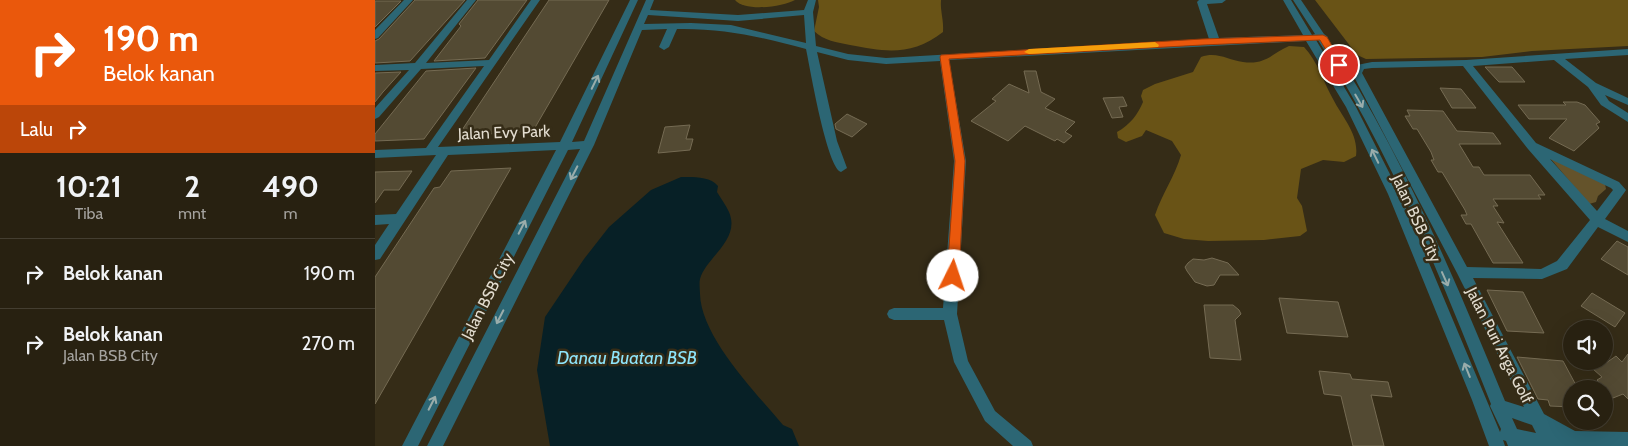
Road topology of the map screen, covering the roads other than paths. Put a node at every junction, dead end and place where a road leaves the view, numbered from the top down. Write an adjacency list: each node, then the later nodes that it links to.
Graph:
1 (409, 0): 15 (street)
2 (473, 0): 25 (street)
3 (536, 0): 23 (street, Jalan Evy Park)
4 (634, 0): 32 (street, Jalan BSB City, one-way to 4)
5 (650, 0): 11 (street, Jalan BSB City)
6 (812, 0): 12 (street)
7 (1222, 0): 10 (street)
8 (1287, 0): 16 (street, Jalan BSB City)
9 (1297, 0): 16 (street, Jalan BSB City)
10 (1201, 1): 17 (street)
11 (644, 12): 12 (street); 14 (street, Jalan BSB City)
12 (807, 12): 19 (street)
13 (673, 26): 14 (street); 18 (street); 19 (street)
14 (638, 27): 31 (street, Jalan BSB City)
15 (375, 36)
16 (1317, 37): 17 (street); 46 (street, Jalan BSB City, one-way to 16); 47 (street, Jalan BSB City, one-way to 47)
17 (1215, 42): 22 (street)
18 (665, 47)
19 (811, 49): 22 (street); 37 (street)
20 (1628, 52): 21 (street, Jalan Puri Arga Golf)
21 (1555, 56): 24 (street, Jalan Puri Arga Golf); 27 (street)
22 (944, 57): 45 (street)
23 (493, 63): 25 (street); 35 (street, Jalan Evy Park)
24 (1466, 63): 33 (street, Jalan Puri Arga Golf); 43 (street, Jalan Puri Arga Golf)
25 (418, 66): 26 (street); 29 (street)
26 (375, 68)
27 (1592, 85): 28 (street); 30 (street)
28 (1628, 102)
29 (375, 115)
30 (1628, 118)
31 (588, 145): 32 (street); 55 (street, Jalan BSB City, one-way to 55)
32 (564, 146): 34 (street, Jalan Evy Park); 54 (street, Jalan BSB City, one-way to 32)
33 (1532, 146): 40 (street, Jalan Puri Arga Golf); 40 (street, Jalan Puri Arga Golf)
34 (445, 151): 35 (street, Jalan Evy Park); 38 (street, Jalan Evy Park)
35 (429, 152): 36 (street, Jalan Evy Park)
36 (375, 154)
37 (841, 168)
38 (399, 219): 39 (street); 42 (street, Jalan Evy Park)
39 (375, 220)
40 (1598, 221): 41 (street, Jalan Puri Arga Golf); 43 (street, Jalan Puri Arga Golf)
41 (1628, 237)
42 (375, 255)
43 (1463, 272): 48 (street, Jalan Puri Arga Golf)
44 (895, 314): 45 (street)
45 (950, 314): 56 (street)
46 (1480, 400): 47 (street, Jalan Puri Arga Golf); 49 (street, Jalan BSB City)
47 (1501, 407): 48 (street, Jalan Puri Arga Golf); 52 (street, Jalan BSB City)
48 (1538, 419): 50 (street, Jalan Puri Arga Golf); 53 (street, Jalan Puri Arga Golf)
49 (1494, 439): 52 (street, Jalan Puri Arga Golf)
50 (1573, 439): 51 (street, Jalan Puri Arga Golf); 53 (street, Jalan Puri Arga Golf)
51 (1628, 440)
52 (1514, 441): 53 (street, Jalan Puri Arga Golf)
53 (1548, 444)
54 (410, 446)
55 (435, 446)
56 (1025, 446)

